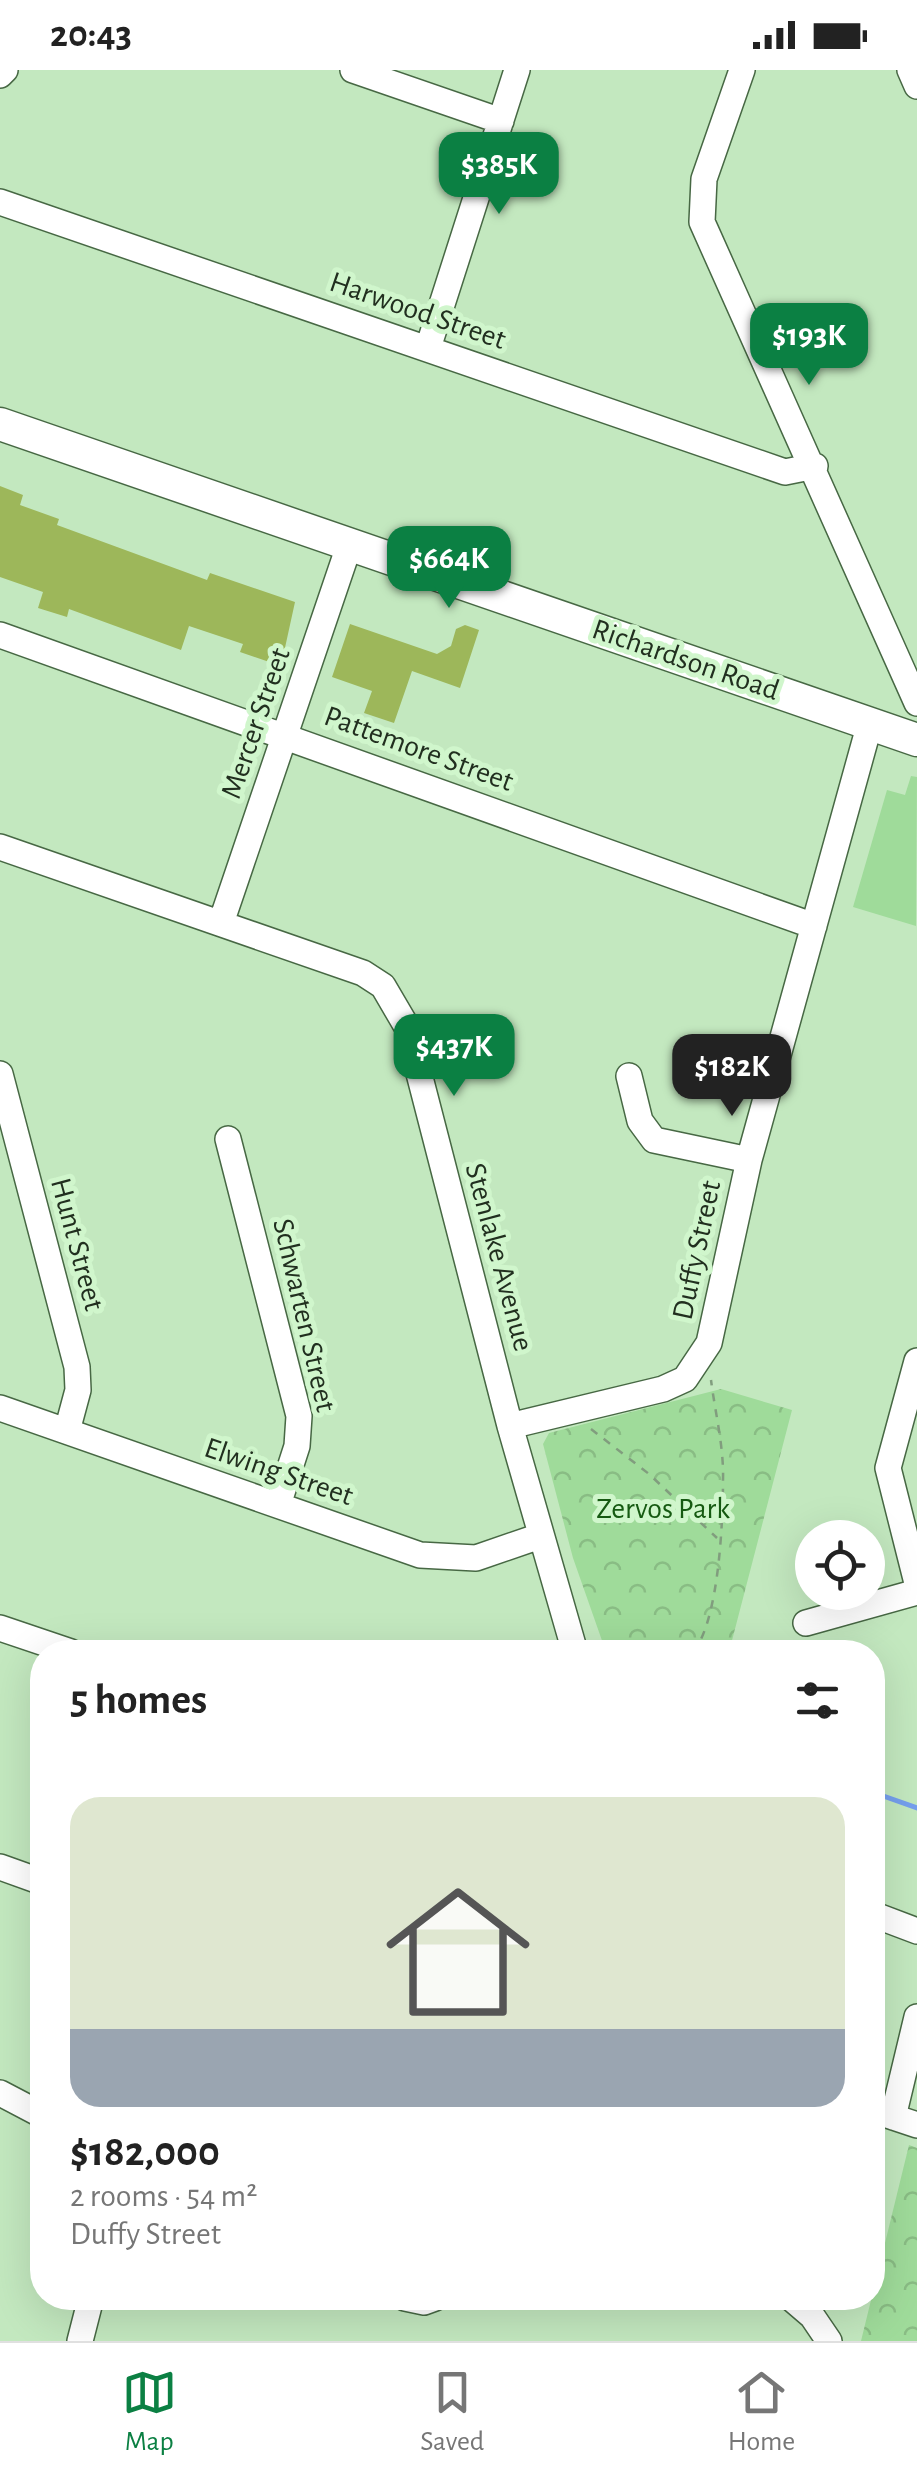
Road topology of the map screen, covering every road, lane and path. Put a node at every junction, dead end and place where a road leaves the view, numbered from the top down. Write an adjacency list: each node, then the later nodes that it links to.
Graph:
1 (353, 70): 6 (street)
2 (517, 70): 6 (street)
3 (742, 70): 10 (street)
4 (910, 70): 5 (street)
5 (917, 86)
6 (501, 122): 8 (street)
7 (0, 202): 8 (street, Harwood Street)
8 (428, 348): 10 (street, Harwood Street)
9 (0, 424): 11 (main road, Richardson Road)
10 (815, 466): 13 (street)
11 (350, 543): 14 (main road, Richardson Road); 15 (street, Mercer Street)
12 (0, 635): 15 (street, Pattemore Street)
13 (917, 703)
14 (870, 723): 16 (main road, Richardson Road); 19 (street, Duffy Street)
15 (286, 735): 18 (street, Mercer Street); 19 (street, Pattemore Street)
16 (917, 740)
17 (0, 847): 18 (street, Stenlake Avenue)
18 (222, 924): 29 (street, Stenlake Avenue)
19 (814, 926): 24 (street, Duffy Street)
20 (0, 1074): 22 (street, Hunt Street)
21 (629, 1076): 24 (street)
22 (6, 1124): 30 (street, Hunt Street)
23 (228, 1139): 31 (street, Schwarten Street)
24 (749, 1160): 25 (street, Duffy Street)
25 (699, 1362): 28 (street, Duffy Street); 33 (path)
26 (916, 1365): 34 (street)
27 (0, 1408): 30 (street, Elwing Street)
28 (571, 1412): 29 (street, Duffy Street); 33 (path)
29 (510, 1426): 32 (street, Stenlake Avenue)
30 (66, 1431): 31 (street, Elwing Street)
31 (278, 1506): 32 (street, Elwing Street)
32 (540, 1536): 39 (street, Stenlake Avenue)
33 (719, 1540): 40 (path)
34 (917, 1584)
35 (917, 1592): 36 (street)
36 (806, 1623)
37 (0, 1628): 38 (street)
38 (35, 1640)
39 (572, 1640)
40 (702, 1640)
41 (0, 1867): 42 (street)
42 (30, 1878)
43 (885, 1919): 44 (street)
44 (917, 1931)
45 (917, 2017): 48 (street)
46 (0, 2093): 47 (street)
47 (30, 2108)
48 (894, 2117)
49 (88, 2310): 51 (street)
50 (805, 2310): 52 (street)
51 (80, 2341)
52 (829, 2341)

